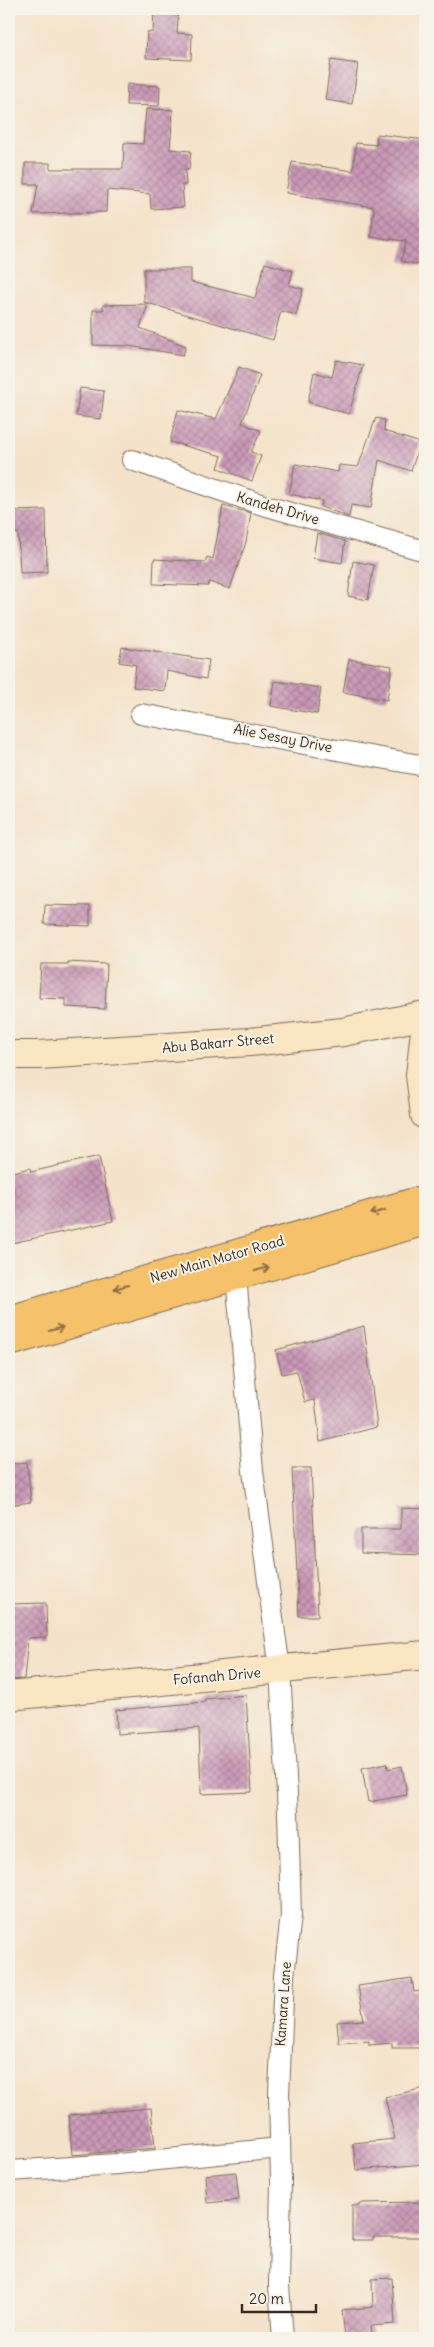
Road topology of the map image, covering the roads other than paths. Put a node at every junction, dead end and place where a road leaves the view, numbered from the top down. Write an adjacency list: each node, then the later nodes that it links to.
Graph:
1 (132, 460): 2 (street, Kandeh Drive)
2 (425, 551)
3 (141, 714): 4 (street, Alie Sesay Drive)
4 (425, 766)
5 (425, 1015): 7 (street, Abu Bakarr Street)
6 (425, 1031): 8 (street)
7 (9, 1055)
8 (425, 1115)
9 (425, 1199): 12 (highway, New Main Motor Road, one-way to 12)
10 (425, 1221): 11 (highway, New Main Motor Road, one-way to 10)
11 (236, 1276): 13 (highway, New Main Motor Road, one-way to 11); 15 (street, Kamara Lane)
12 (9, 1320)
13 (9, 1342)
14 (425, 1655): 15 (street, Fofanah Drive)
15 (280, 1670): 16 (street, Fofanah Drive); 17 (street, Kamara Lane)
16 (9, 1696)
17 (280, 2148): 18 (street); 19 (street, Kamara Lane)
18 (9, 2171)
19 (283, 2338)

